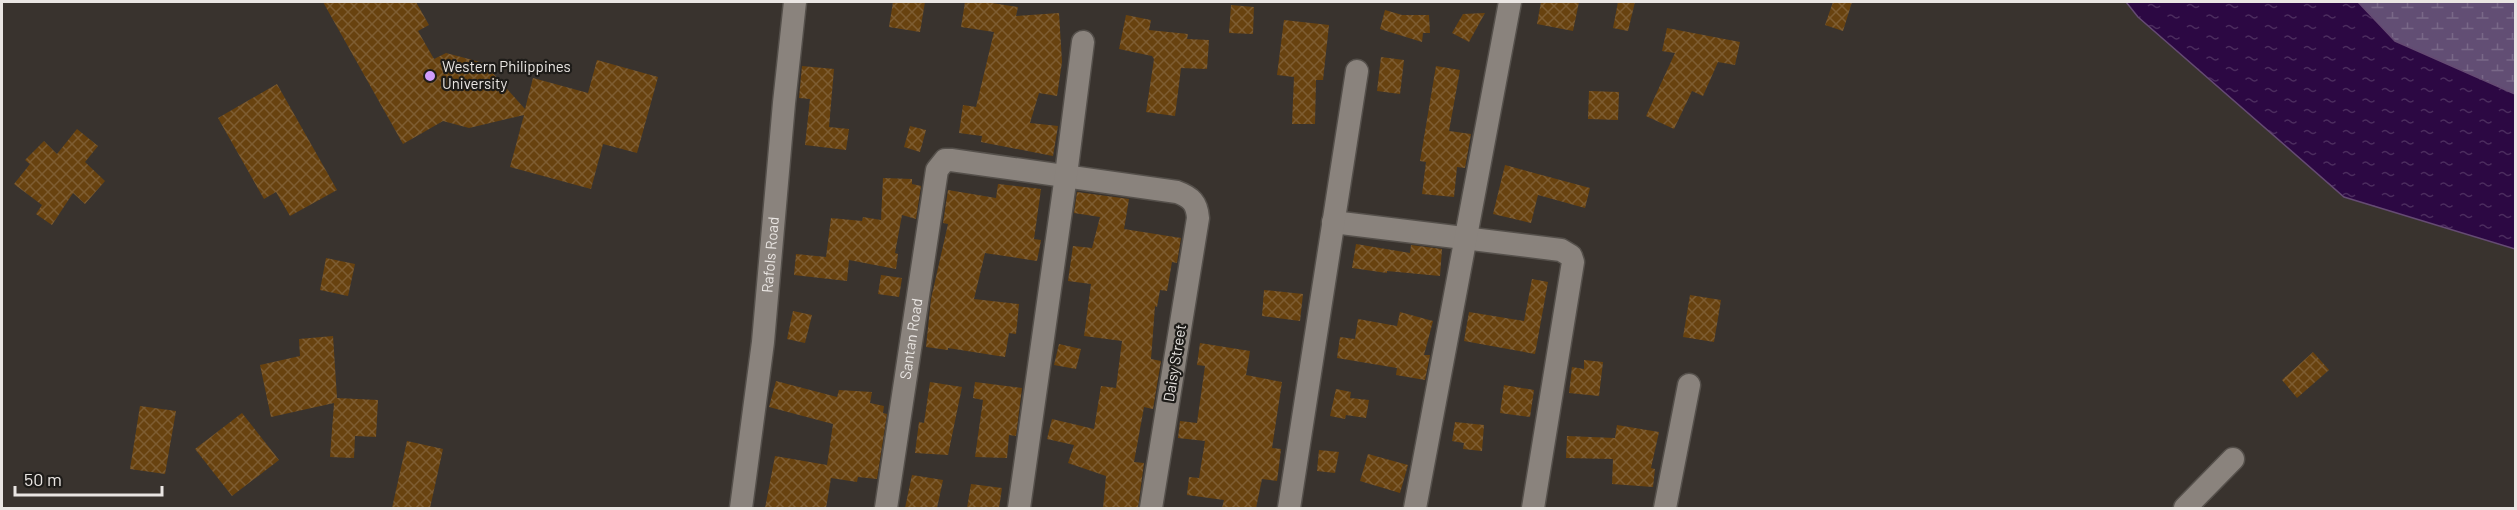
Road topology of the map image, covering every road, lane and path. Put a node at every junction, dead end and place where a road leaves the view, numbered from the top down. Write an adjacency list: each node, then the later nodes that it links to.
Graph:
1 (795, 2): 10 (street, Rafols Road)
2 (1510, 2): 7 (street)
3 (1083, 42): 5 (street)
4 (1357, 71): 6 (street)
5 (1066, 175): 11 (street, Santan Road); 12 (street); 13 (street, Daisy Street)
6 (1333, 222): 7 (street); 14 (street)
7 (1467, 237): 15 (street); 16 (street)
8 (1689, 385): 17 (street)
9 (2233, 459): 18 (street)
10 (741, 508)
11 (886, 508)
12 (1018, 508)
13 (1151, 508)
14 (1289, 508)
15 (1415, 508)
16 (1533, 508)
17 (1665, 508)
18 (2185, 508)

